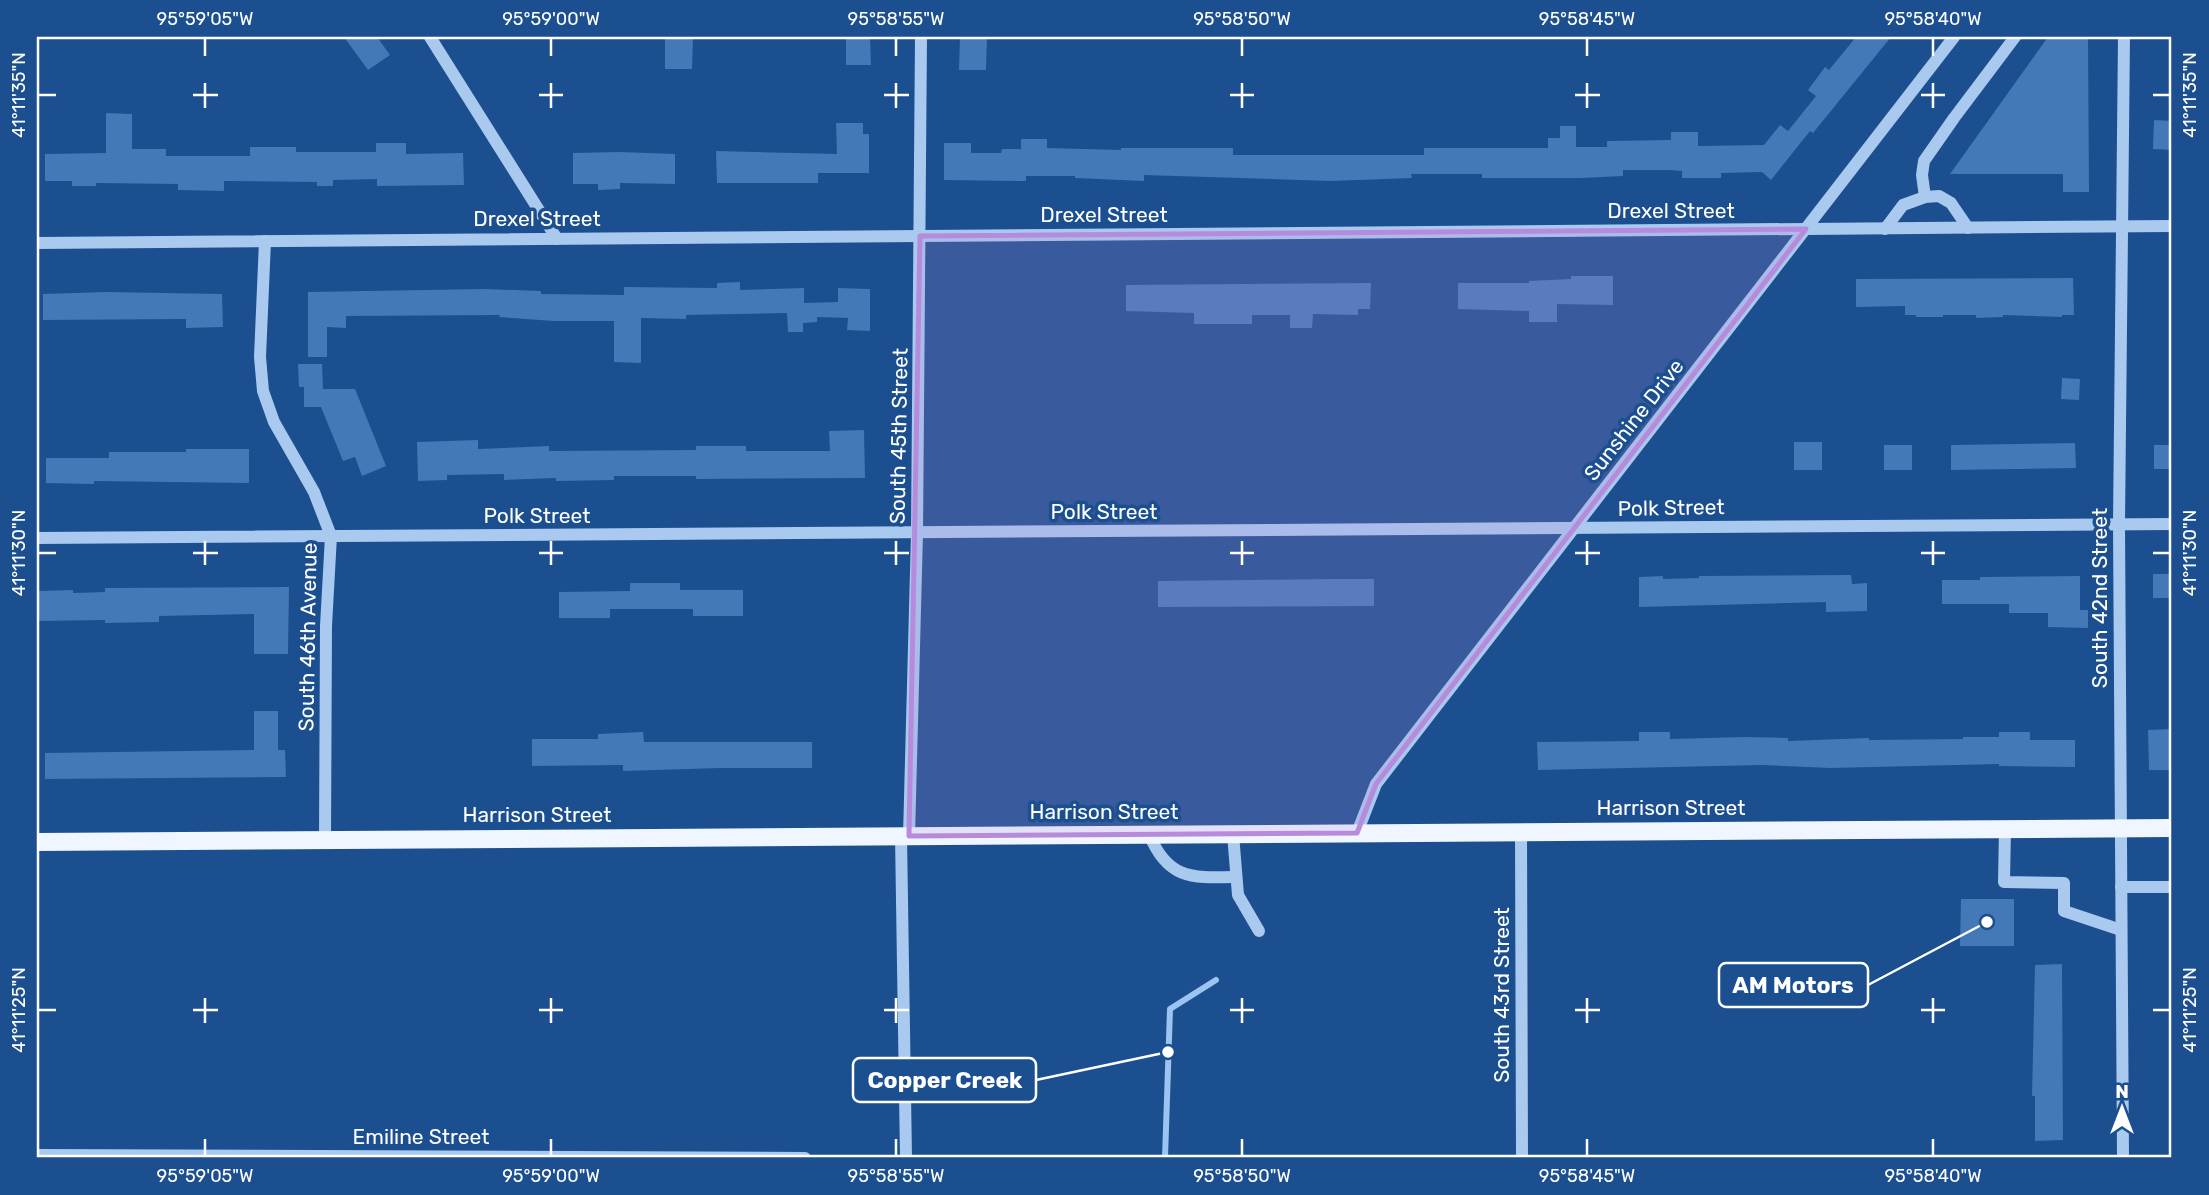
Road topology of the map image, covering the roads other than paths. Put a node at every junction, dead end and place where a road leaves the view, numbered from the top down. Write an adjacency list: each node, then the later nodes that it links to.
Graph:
1 (430, 37): 13 (street)
2 (921, 37): 12 (street, South 45th Street)
3 (1954, 37): 10 (street, Sunshine Drive)
4 (2015, 37): 6 (street)
5 (2124, 37): 8 (street, South 42nd Street)
6 (1925, 197): 9 (street); 11 (street)
7 (2172, 226): 8 (street, Drexel Street)
8 (2122, 227): 9 (street, Drexel Street); 16 (street, South 42nd Street)
9 (1968, 228): 11 (street, Drexel Street)
10 (1806, 229): 11 (street, Drexel Street); 12 (street, Drexel Street); 18 (street, Sunshine Drive)
11 (1885, 229)
12 (920, 236): 13 (street, Drexel Street); 19 (street, South 45th Street)
13 (557, 239): 14 (street, Drexel Street)
14 (265, 240): 15 (street, Drexel Street); 20 (street, South 46th Avenue)
15 (37, 243)
16 (2119, 524): 17 (street, Polk Street); 18 (street, Polk Street); 22 (street, South 42nd Street)
17 (2172, 524)
18 (1574, 529): 19 (street, Polk Street); 26 (street, Sunshine Drive)
19 (917, 533): 20 (street, Polk Street); 29 (street, South 45th Street)
20 (331, 536): 21 (street, Polk Street); 30 (street, South 46th Avenue)
21 (37, 538)
22 (2120, 828): 23 (main road, Harrison Street); 24 (main road, Harrison Street); 33 (street, South 42nd Street)
23 (2172, 828)
24 (2005, 829): 25 (main road, Harrison Street); 35 (street)
25 (1521, 832): 26 (main road, Harrison Street); 40 (street, South 43rd Street)
26 (1357, 833): 28 (main road, Harrison Street)
27 (1149, 834): 28 (main road, Harrison Street); 29 (main road, Harrison Street); 32 (street)
28 (1233, 834): 32 (street)
29 (905, 836): 30 (main road, Harrison Street); 39 (street, South 45th Street)
30 (325, 840): 31 (main road, Harrison Street)
31 (37, 842)
32 (1236, 877): 36 (street)
33 (2121, 887): 34 (street); 35 (street, South 42nd Street)
34 (2172, 887)
35 (2121, 930): 41 (street, South 42nd Street)
36 (1259, 932)
37 (37, 1155): 38 (street, Emiline Street)
38 (806, 1158)
39 (906, 1158)
40 (1522, 1158)
41 (2123, 1158)

